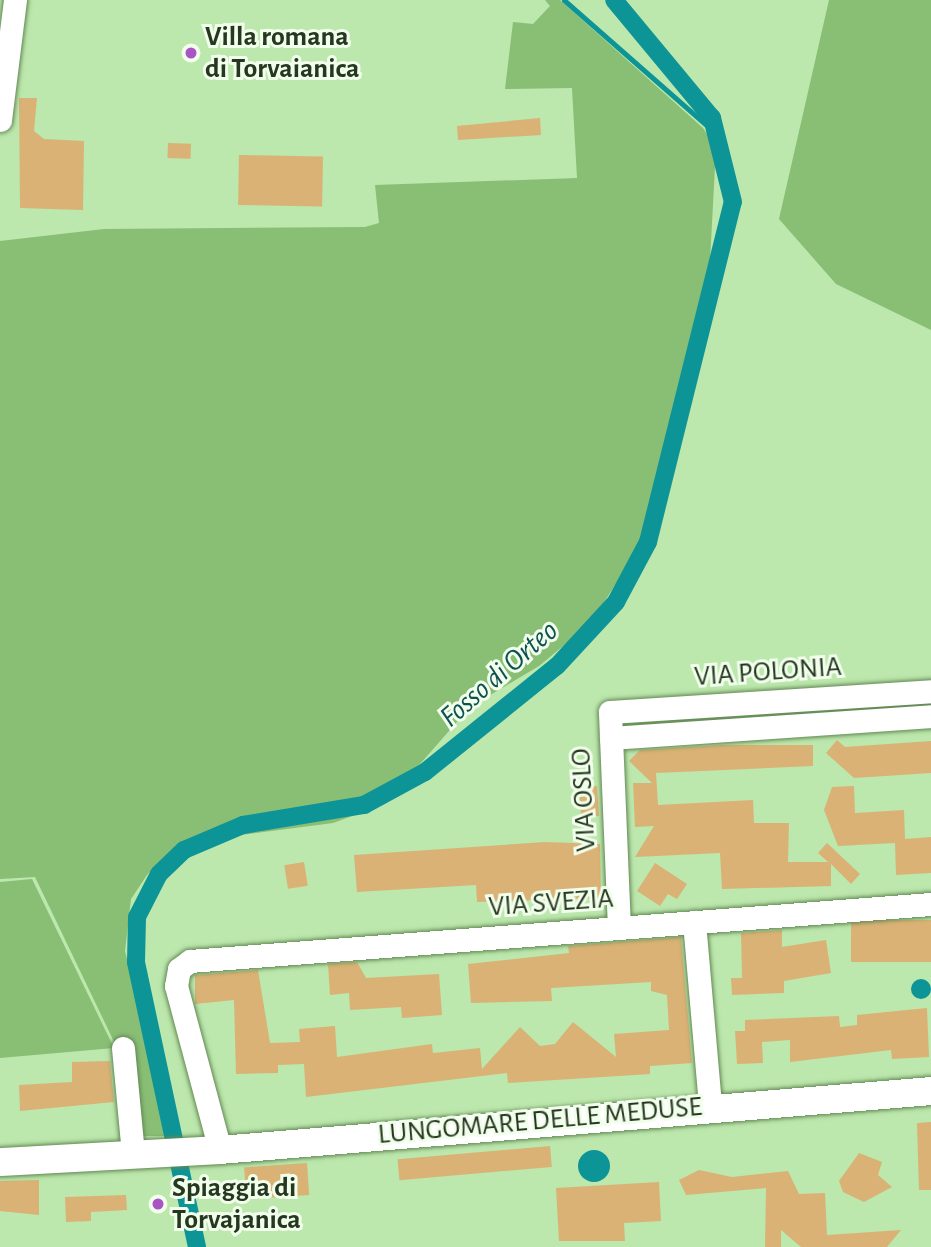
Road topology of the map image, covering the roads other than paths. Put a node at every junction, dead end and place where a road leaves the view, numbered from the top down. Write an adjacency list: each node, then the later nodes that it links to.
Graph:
1 (15, 0): 2 (street)
2 (0, 120)
3 (931, 691): 4 (street, VIA POLONIA)
4 (610, 712): 6 (street, VIA OSLO)
5 (931, 716): 6 (street, VIA POLONIA)
6 (611, 738): 9 (street, VIA OSLO)
7 (931, 904): 8 (street, VIA SVEZIA)
8 (694, 922): 9 (street, VIA SVEZIA); 12 (street)
9 (619, 928): 13 (street, VIA SVEZIA)
10 (123, 1048): 14 (street)
11 (931, 1091): 12 (main road, LUNGOMARE DELLE MEDUSE)
12 (710, 1106): 13 (main road, LUNGOMARE DELLE MEDUSE)
13 (216, 1150): 14 (main road, LUNGOMARE DELLE MEDUSE)
14 (141, 1154): 15 (main road, LUNGOMARE DELLE MEDUSE)
15 (0, 1162)

